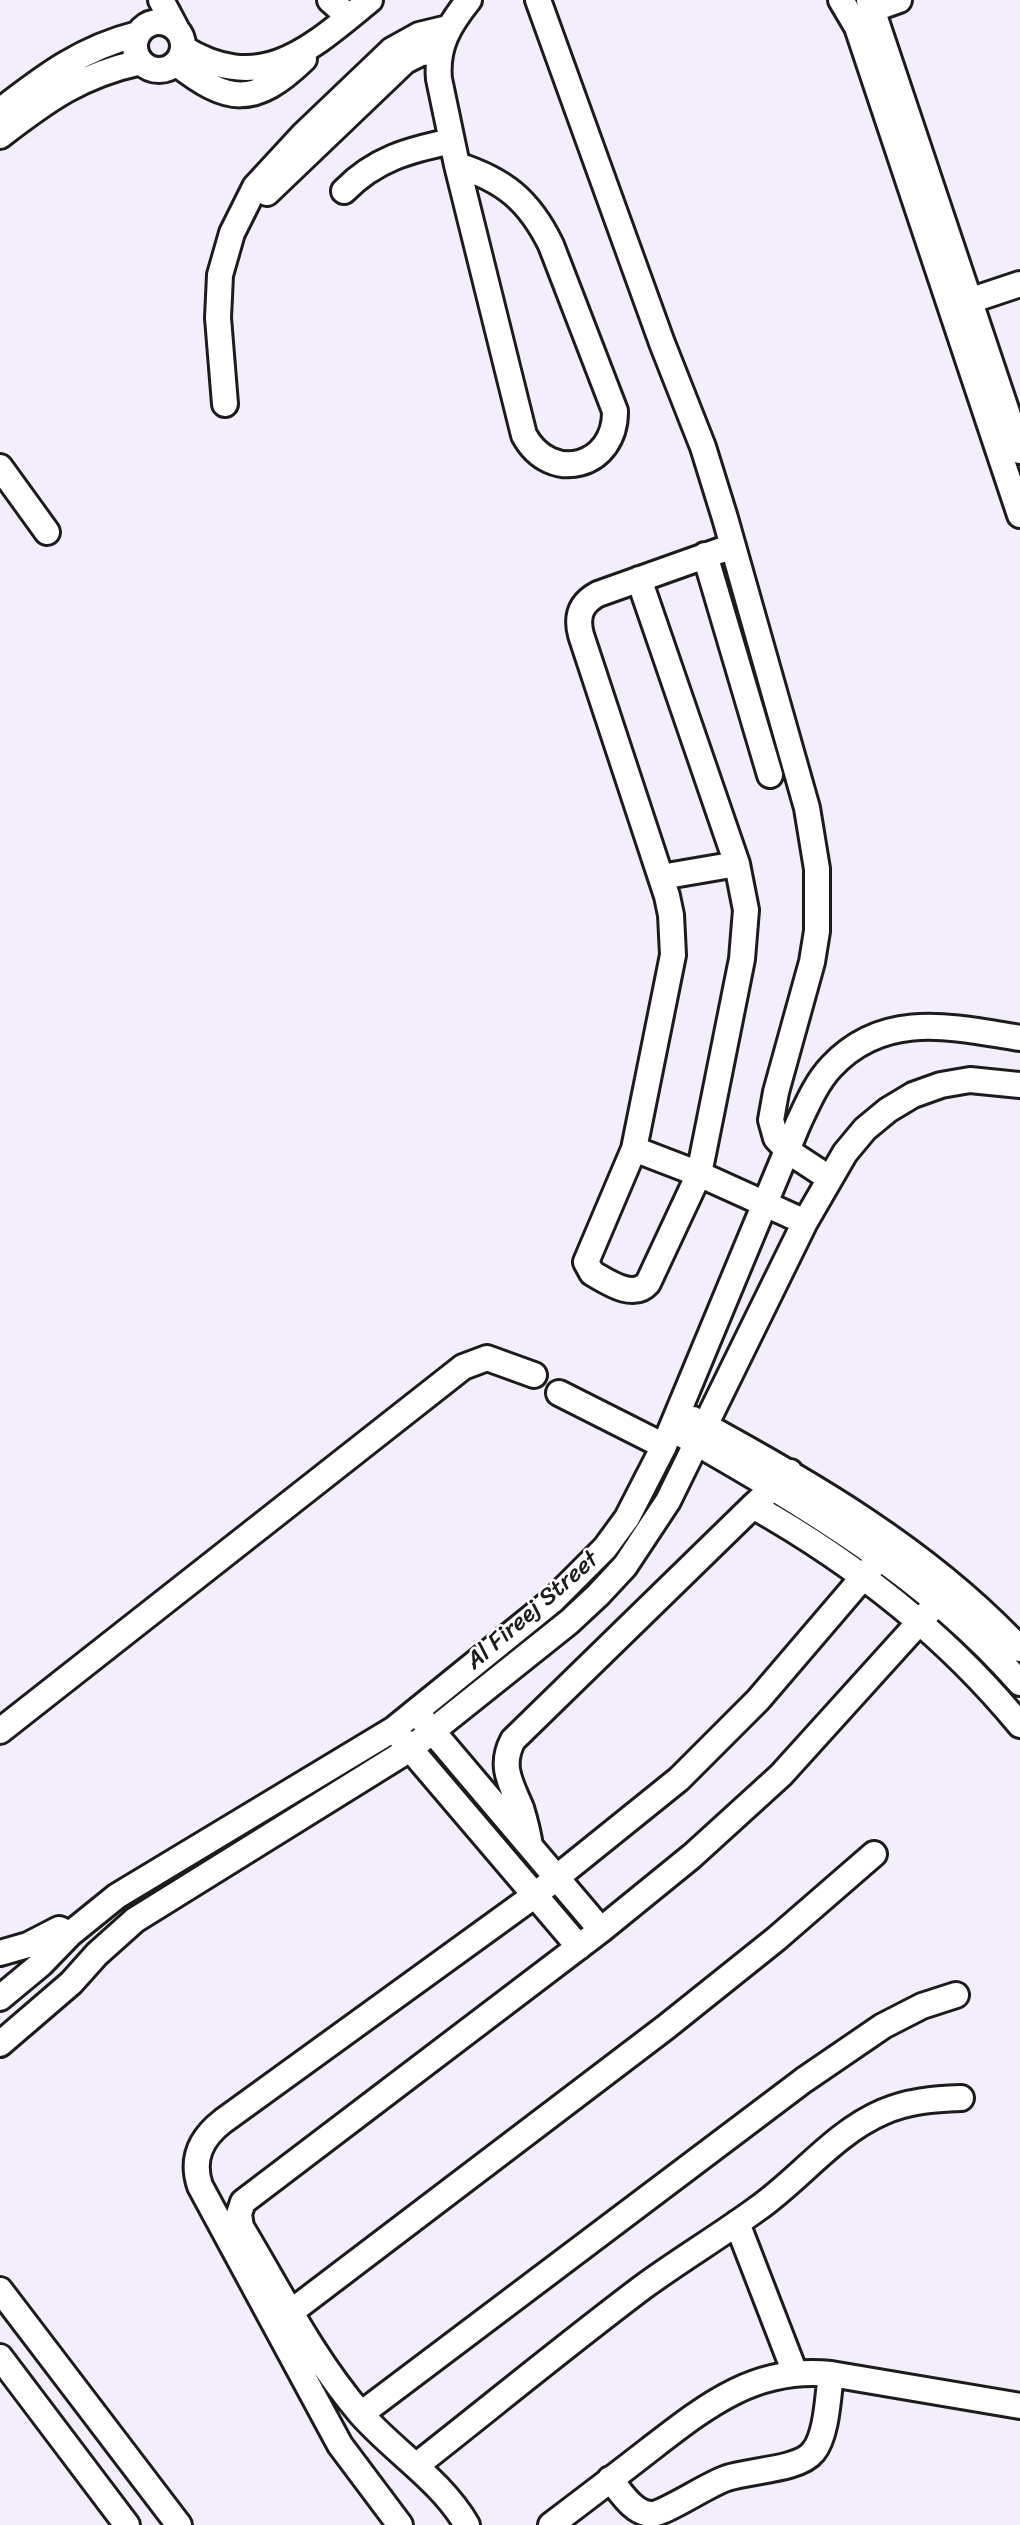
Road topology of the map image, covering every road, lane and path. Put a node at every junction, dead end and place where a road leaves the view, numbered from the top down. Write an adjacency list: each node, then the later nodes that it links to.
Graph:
1 (146, 0): 12 (street)
2 (161, 0): 13 (street)
3 (330, 0): 10 (street)
4 (370, 0): 10 (street)
5 (469, 0): 11 (street)
6 (538, 0): 29 (street)
7 (841, 0): 21 (street)
8 (899, 0): 9 (street)
9 (870, 5): 21 (street)
10 (349, 17): 13 (street)
11 (448, 27): 14 (street); 18 (street)
12 (140, 31): 13 (street); 15 (street); 16 (street)
13 (178, 46): 15 (street)
14 (439, 52): 18 (street); 19 (street)
15 (141, 62): 17 (street)
16 (0, 111)
17 (0, 136)
18 (310, 141): 24 (street)
19 (454, 153): 19 (street); 20 (street)
20 (344, 191)
21 (926, 202): 23 (street)
22 (1020, 284): 23 (street)
23 (960, 304): 25 (street); 27 (street)
24 (225, 404)
25 (1020, 451)
26 (0, 467): 28 (street)
27 (1020, 514)
28 (47, 532)
29 (733, 546): 30 (street); 38 (street)
30 (705, 555): 31 (street); 32 (street)
31 (639, 579): 33 (street); 34 (street)
32 (770, 775)
33 (737, 864): 34 (street); 39 (street)
34 (661, 877): 37 (street)
35 (1020, 1038): 38 (street, Al Fireej Street)
36 (1020, 1085): 40 (street, Al Fireej Street)
37 (634, 1149): 39 (street); 39 (street)
38 (788, 1151): 40 (street); 41 (street, Al Fireej Street)
39 (699, 1174): 41 (street)
40 (829, 1178): 42 (street, Al Fireej Street)
41 (765, 1203): 42 (street); 45 (street, Al Fireej Street)
42 (805, 1222): 46 (street, Al Fireej Street)
43 (534, 1375): 58 (street)
44 (559, 1393): 45 (street)
45 (672, 1428): 46 (street); 55 (street, Al Fireej Street)
46 (701, 1434): 47 (street); 59 (street, Al Fireej Street)
47 (781, 1480): 48 (street); 49 (street)
48 (753, 1506): 50 (street); 61 (street)
49 (887, 1549): 50 (street); 51 (street)
50 (863, 1577): 52 (street); 63 (street)
51 (945, 1594): 52 (street); 53 (street); 54 (street)
52 (920, 1623): 56 (street); 67 (street)
53 (1020, 1649)
54 (1020, 1683)
55 (416, 1712): 57 (street, Al Fireej Street); 59 (street)
56 (1020, 1725)
57 (394, 1729): 60 (street); 65 (street, Al Fireej Street)
58 (0, 1731)
59 (433, 1732): 60 (street, Al Fireej Street); 61 (street)
60 (410, 1749): 64 (street); 66 (street, Al Fireej Street)
61 (530, 1846): 63 (street)
62 (874, 1854): 78 (street)
63 (557, 1878): 64 (street); 67 (street)
64 (535, 1895): 69 (street); 78 (street)
65 (117, 1896): 66 (street); 68 (street, Al Fireej Street)
66 (135, 1920): 71 (street, Al Fireej Street)
67 (601, 1930): 69 (street)
68 (64, 1941): 70 (street); 71 (street); 73 (street, Al Fireej Street)
69 (579, 1947): 78 (street)
70 (0, 1953)
71 (80, 1972): 74 (street, Al Fireej Street)
72 (956, 1995): 83 (street)
73 (0, 1998)
74 (0, 2044)
75 (961, 2098): 76 (street)
76 (737, 2223): 80 (street); 84 (street)
77 (0, 2290): 87 (street)
78 (284, 2318): 83 (street); 88 (street)
79 (0, 2357): 86 (street)
80 (795, 2373): 81 (street); 85 (street)
81 (831, 2374): 82 (street); 85 (street)
82 (1020, 2406)
83 (361, 2414): 84 (street)
84 (417, 2465): 89 (street)
85 (610, 2479): 90 (street)
86 (127, 2525)
87 (179, 2525)
88 (400, 2525)
89 (467, 2525)
90 (551, 2525)

